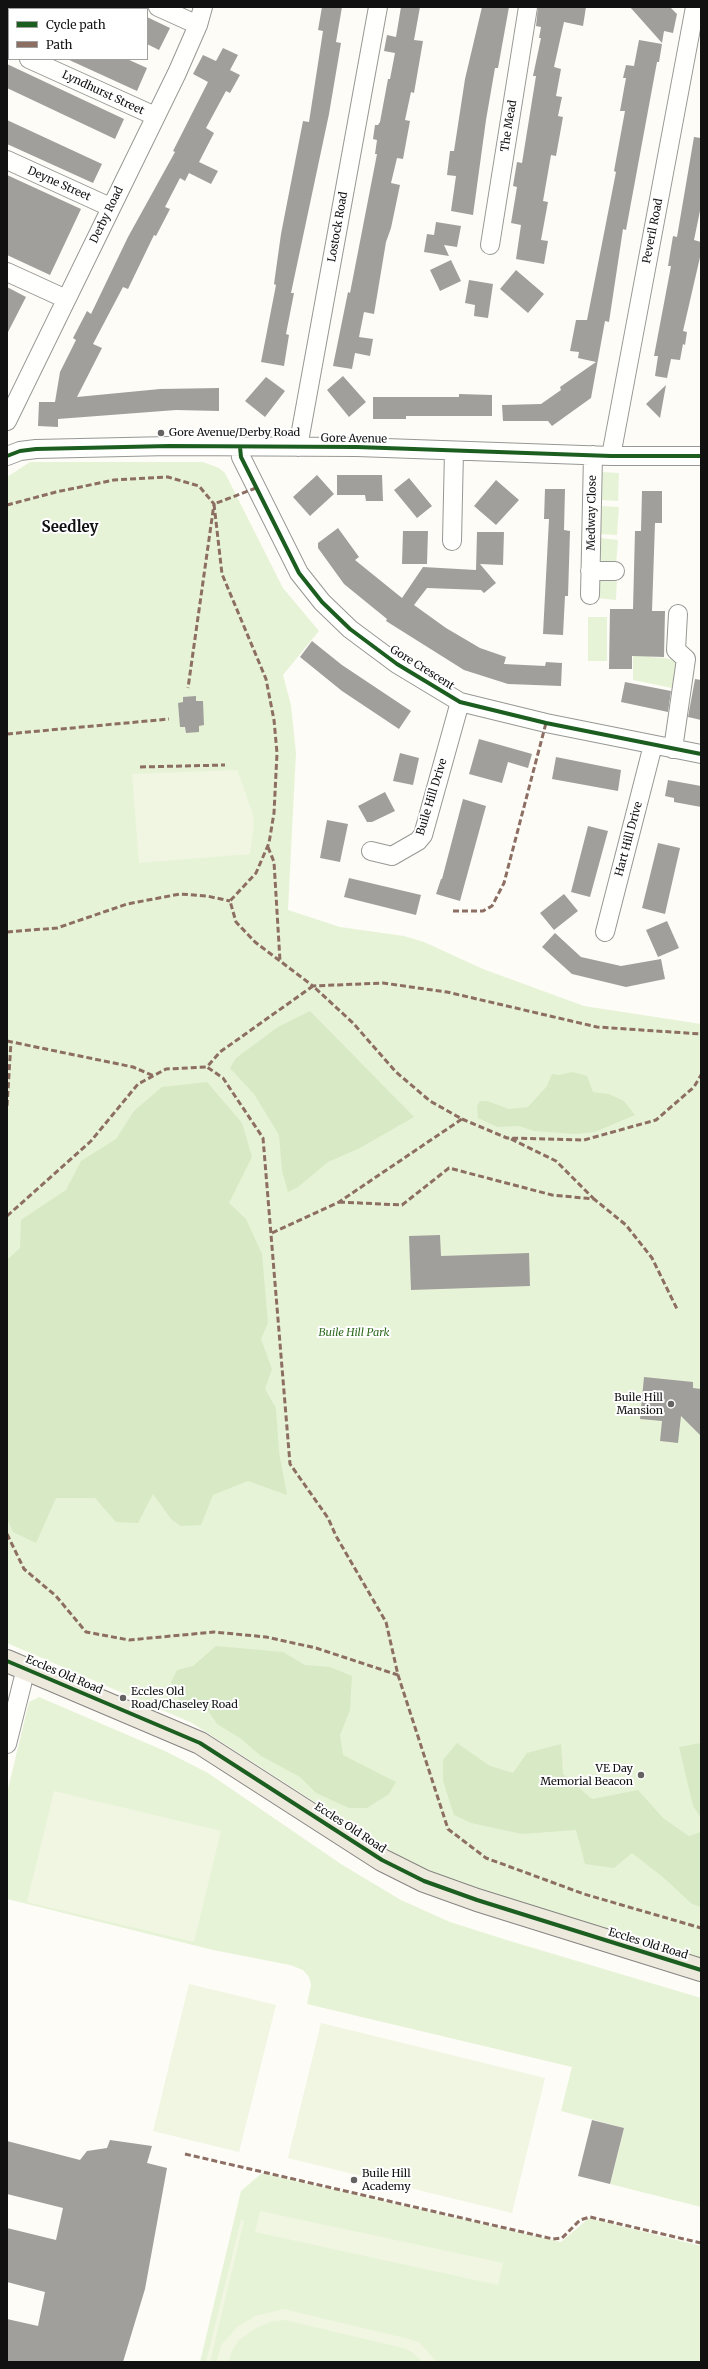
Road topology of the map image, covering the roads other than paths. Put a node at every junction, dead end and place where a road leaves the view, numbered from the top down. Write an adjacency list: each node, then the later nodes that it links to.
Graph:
1 (158, 7): 6 (street)
2 (203, 7): 6 (street, Derby Road)
3 (378, 7): 17 (street, Lostock Road)
4 (528, 7): 11 (street, The Mead)
5 (695, 7): 20 (street, Peveril Road)
6 (198, 25): 8 (street, Derby Road)
7 (31, 60): 8 (street, Lyndhurst Street)
8 (155, 116): 10 (street, Derby Road)
9 (7, 160): 10 (street, Deyne Street)
10 (110, 207): 13 (street, Derby Road)
11 (490, 244)
12 (7, 272): 13 (street)
13 (66, 299): 14 (street, Derby Road)
14 (11, 400): 15 (street, Derby Road)
15 (7, 421)
16 (240, 447): 17 (street, Gore Avenue); 19 (street, Gore Avenue); 27 (street, Gore Crescent)
17 (298, 447): 18 (street, Gore Avenue)
18 (454, 451): 20 (street, Gore Avenue); 22 (street)
19 (7, 456)
20 (602, 456): 21 (street, Gore Avenue); 23 (street, Medway Close)
21 (701, 456)
22 (452, 541)
23 (590, 571): 24 (street); 25 (street, Medway Close)
24 (615, 571)
25 (590, 595)
26 (678, 614): 29 (street)
27 (460, 702): 28 (street, Gore Crescent); 31 (street, Buile Hill Drive)
28 (653, 745): 29 (street, Gore Crescent); 32 (street, Hart Hill Drive)
29 (673, 749): 30 (street, Gore Crescent)
30 (701, 754)
31 (371, 851)
32 (605, 932)
33 (16, 1665): 34 (street); 35 (main road, Eccles Old Road)
34 (7, 1744)
35 (701, 1970)

